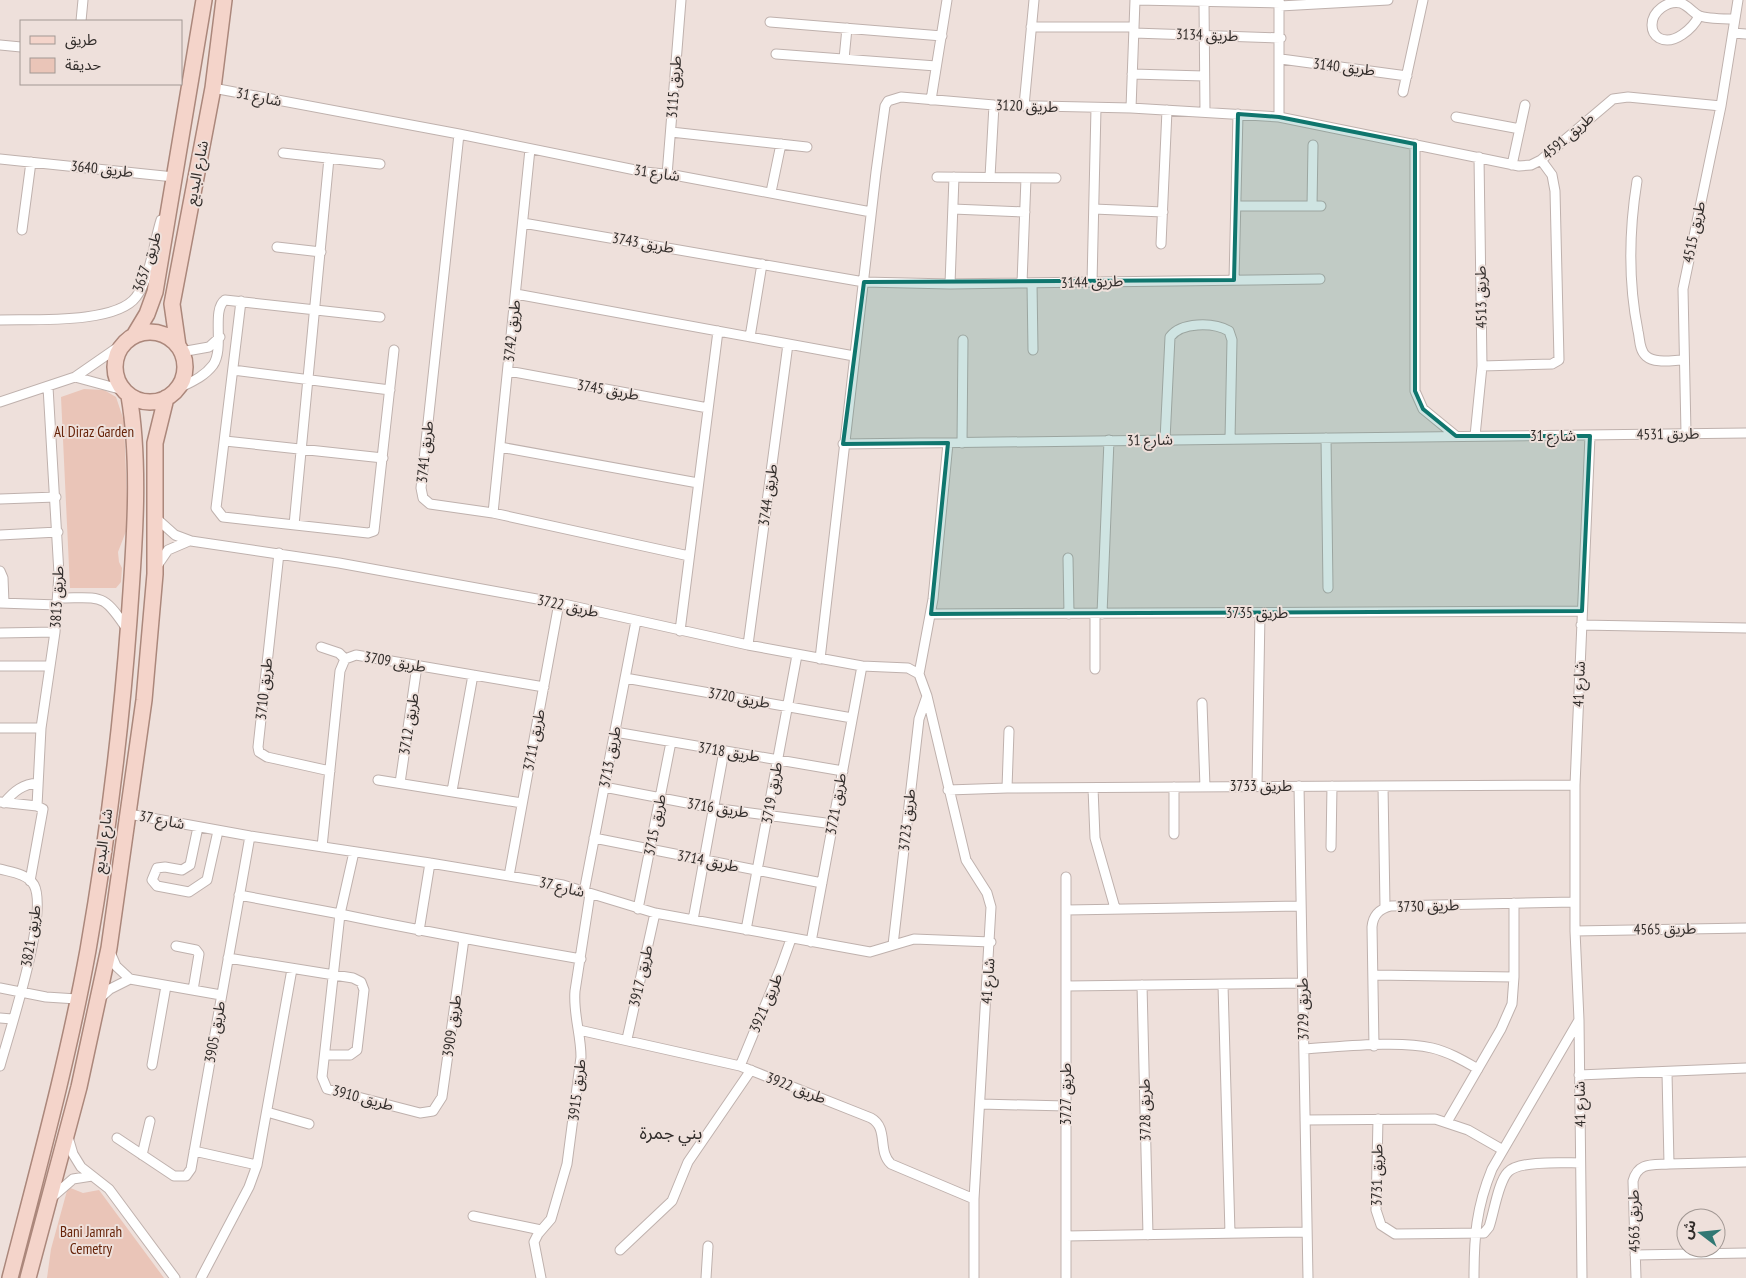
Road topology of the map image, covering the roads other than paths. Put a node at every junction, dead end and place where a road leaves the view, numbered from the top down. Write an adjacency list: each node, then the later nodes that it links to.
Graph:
1 (83, 0): 14 (street)
2 (204, 0): 65 (main road, شارع البديع)
3 (224, 0): 34 (main road, شارع البديع)
4 (680, 0): 49 (street, طريق 3115)
5 (947, 0): 23 (street)
6 (1034, 0): 17 (street)
7 (1135, 0): 11 (street); 19 (street)
8 (1388, 0): 12 (street)
9 (1423, 0): 33 (street)
10 (1738, 0): 15 (street, طريق 4515)
11 (1204, 2): 12 (street); 22 (street)
12 (1280, 3): 24 (street)
13 (1699, 16): 13 (street); 15 (street)
14 (81, 20)
15 (1735, 20): 20 (street, طريق 4515)
16 (770, 22): 18 (street)
17 (1031, 26): 19 (street, طريق 3134); 39 (street)
18 (847, 28): 23 (street); 28 (street)
19 (1134, 30): 22 (street, طريق 3134); 31 (street)
20 (1733, 32): 21 (street); 40 (street, طريق 4515)
21 (1746, 34)
22 (1204, 35): 24 (street, طريق 3134); 32 (street)
23 (942, 36): 30 (street)
24 (1281, 38): 29 (street)
25 (0, 45): 26 (street)
26 (20, 47)
27 (776, 54): 28 (street)
28 (844, 59): 30 (street)
29 (1281, 59): 33 (street, طريق 3140); 46 (street)
30 (936, 66): 36 (street)
31 (1132, 74): 32 (street); 42 (street)
32 (1204, 76): 44 (street)
33 (1407, 76): 35 (street)
34 (214, 88): 50 (street, شارع 31); 103 (main road, شارع البديع)
35 (1403, 92)
36 (931, 100): 37 (street, طريق 3120); 76 (street, طريق 3120)
37 (994, 105): 39 (street, طريق 3120); 68 (street)
38 (1525, 105): 48 (street)
39 (1024, 106): 41 (street, طريق 3120)
40 (1721, 106): 60 (street, طريق 4591); 107 (street, طريق 4515)
41 (1096, 108): 42 (street, طريق 3120); 75 (street)
42 (1131, 108): 43 (street, طريق 3120)
43 (1168, 110): 44 (street, طريق 3120); 78 (street)
44 (1205, 112): 45 (street, طريق 3120)
45 (1238, 114): 46 (street, طريق 3120); 73 (street)
46 (1279, 117): 52 (street, طريق 3120)
47 (1456, 117): 48 (street)
48 (1520, 129): 63 (street)
49 (671, 132): 51 (street); 64 (street, طريق 3115)
50 (459, 134): 54 (street, شارع 31); 140 (street, طريق 3741)
51 (782, 144): 55 (street); 72 (street)
52 (1415, 144): 57 (street, طريق 4591); 123 (street)
53 (1313, 145): 73 (street)
54 (530, 148): 64 (street, شارع 31); 79 (street, طريق 3742)
55 (807, 148)
56 (283, 153): 58 (street)
57 (1479, 157): 63 (street, طريق 4591); 108 (street, طريق 4513)
58 (329, 158): 62 (street); 83 (street)
59 (0, 159): 61 (street, طريق 3640)
60 (1541, 160): 63 (street, طريق 4591); 108 (street)
61 (31, 162): 65 (street, طريق 3640); 80 (street)
62 (380, 164)
63 (1512, 165)
64 (667, 175): 72 (street, شارع 31)
65 (174, 177): 96 (street, طريق 3637); 100 (main road, شارع البديع)
66 (937, 177): 67 (street)
67 (954, 177): 68 (street); 74 (street)
68 (990, 177): 69 (street)
69 (1026, 178): 70 (street); 77 (street)
70 (1056, 178)
71 (1637, 181): 107 (street)
72 (771, 192): 76 (street, شارع 31)
73 (1236, 206): 86 (street)
74 (953, 209): 77 (street); 91 (street)
75 (1094, 209): 78 (street); 90 (street)
76 (871, 212): 87 (street)
77 (1025, 212): 88 (street)
78 (1163, 212): 81 (street)
79 (523, 223): 84 (street, طريق 3743); 92 (street, طريق 3742)
80 (22, 230)
81 (1161, 244)
82 (277, 247): 83 (street)
83 (320, 252): 94 (street)
84 (762, 264): 87 (street, طريق 3743); 99 (street)
85 (1320, 279): 86 (street, طريق 3144)
86 (1234, 280): 90 (street, طريق 3144)
87 (864, 282): 91 (street, طريق 3144); 106 (street)
88 (1022, 283): 89 (street, طريق 3144); 91 (street, طريق 3144)
89 (1032, 283): 90 (street, طريق 3144); 105 (street)
90 (1092, 283)
91 (950, 284)
92 (516, 294): 97 (street); 110 (street, طريق 3742)
93 (241, 301): 94 (street); 98 (street); 109 (street)
94 (315, 309): 95 (street); 112 (street)
95 (380, 317)
96 (0, 320)
97 (718, 331): 99 (street); 120 (street)
98 (220, 337): 103 (street); 116 (street)
99 (750, 337): 102 (street)
100 (130, 339): 103 (main road); 111 (street); 115 (main road)
101 (964, 340): 131 (street)
102 (788, 344): 106 (street); 167 (street, طريق 3744)
103 (180, 349): 116 (main road)
104 (394, 350): 114 (street)
105 (1033, 350)
106 (854, 356): 133 (street)
107 (1684, 360): 121 (street, طريق 4515)
108 (1482, 366): 124 (street, طريق 4513)
109 (233, 370): 112 (street); 130 (street)
110 (508, 372): 120 (street, طريق 3745); 134 (street, طريق 3742)
111 (75, 377): 113 (street); 115 (street)
112 (308, 380): 114 (street); 135 (street)
113 (48, 387): 117 (street); 138 (street, طريق 3813)
114 (390, 390): 136 (street)
115 (126, 393): 116 (main road); 163 (main road, شارع البديع)
116 (171, 393): 141 (main road, شارع البديع)
117 (15, 399): 118 (street); 119 (street)
118 (0, 402)
119 (0, 407)
120 (708, 408): 137 (street)
121 (1686, 433): 122 (street, طريق 4531); 125 (street, طريق 4531)
122 (1746, 433)
123 (1456, 436): 124 (street, شارع 31); 126 (street, شارع 31)
124 (1475, 436): 125 (street, شارع 31)
125 (1590, 436): 155 (street, شارع 41)
126 (1326, 438): 127 (street, شارع 31); 151 (street)
127 (1230, 439): 129 (street, شارع 31); 129 (street)
128 (1109, 440): 129 (street, شارع 31); 131 (street, شارع 31); 159 (street)
129 (1165, 440)
130 (225, 441): 135 (street); 142 (street)
131 (962, 442): 132 (street, شارع 31)
132 (948, 443): 133 (street, شارع 31); 157 (street)
133 (843, 444): 171 (street)
134 (500, 447): 137 (street); 140 (street, طريق 3742)
135 (302, 449): 136 (street); 142 (street)
136 (383, 458): 142 (street)
137 (698, 483): 147 (street)
138 (56, 497): 139 (street); 143 (street, طريق 3813)
139 (0, 499)
140 (493, 513): 147 (street, طريق 3741)
141 (156, 518): 145 (street, طريق 3722); 150 (main road, شارع البديع)
142 (294, 525)
143 (58, 532): 144 (street); 152 (street, طريق 3813)
144 (0, 535)
145 (191, 540): 146 (street, طريق 3722); 150 (street)
146 (279, 553): 154 (street, طريق 3722); 192 (street, طريق 3710)
147 (689, 556): 164 (street)
148 (1068, 558): 158 (street)
149 (0, 571): 153 (street)
150 (155, 574): 214 (main road, شارع البديع)
151 (1328, 588)
152 (58, 602): 153 (street); 163 (street); 165 (street, طريق 3813)
153 (2, 603)
154 (560, 603): 160 (street, طريق 3722); 180 (street, طريق 3711)
155 (1582, 611): 156 (street, طريق 3735); 161 (street, شارع 41)
156 (1260, 613): 159 (street, طريق 3735); 199 (street)
157 (931, 614): 158 (street, طريق 3735); 177 (street)
158 (1069, 614): 159 (street, طريق 3735)
159 (1099, 614): 176 (street)
160 (636, 621): 164 (street, طريق 3722); 179 (street, طريق 3713)
161 (1581, 625): 162 (street); 197 (street, شارع 41)
162 (1746, 628)
163 (128, 631): 273 (main road, شارع البديع)
164 (680, 631): 167 (street, طريق 3722)
165 (55, 632): 166 (street); 173 (street, طريق 3813)
166 (0, 633)
167 (748, 646): 169 (street, طريق 3722)
168 (321, 647): 170 (street)
169 (797, 655): 171 (street, طريق 3722); 183 (street, طريق 3719)
170 (345, 659): 174 (street, طريق 3709); 192 (street, طريق 3709)
171 (820, 659): 175 (street, طريق 3722)
172 (0, 666): 173 (street)
173 (49, 666): 186 (street, طريق 3813)
174 (417, 666): 178 (street, طريق 3709); 196 (street, طريق 3712)
175 (862, 666): 177 (street, طريق 3722); 184 (street, طريق 3721)
176 (1095, 669)
177 (919, 674): 181 (street)
178 (473, 675): 180 (street, طريق 3709); 208 (street)
179 (625, 678): 183 (street, طريق 3720); 188 (street, طريق 3713)
180 (544, 687): 211 (street, طريق 3711)
181 (927, 696): 207 (street, شارع 41); 254 (street, طريق 3723)
182 (1202, 703): 198 (street)
183 (788, 707): 184 (street, طريق 3720); 191 (street, طريق 3719)
184 (852, 718): 193 (street, طريق 3721)
185 (0, 728): 186 (street)
186 (41, 728): 195 (street, طريق 3813)
187 (1009, 731): 205 (street)
188 (615, 732): 189 (street, طريق 3718); 203 (street, طريق 3713)
189 (671, 742): 190 (street, طريق 3718); 209 (street, طريق 3715)
190 (724, 751): 191 (street, طريق 3718); 213 (street)
191 (778, 760): 193 (street, طريق 3718); 215 (street, طريق 3719)
192 (330, 771): 222 (street, طريق 3709)
193 (842, 771): 216 (street, طريق 3721)
194 (378, 780): 196 (street)
195 (38, 783): 210 (street); 212 (street, طريق 3813)
196 (400, 783): 208 (street)
197 (1574, 785): 202 (street, طريق 3733); 236 (street, شارع 41)
198 (1205, 786): 199 (street, طريق 3733); 204 (street, طريق 3733)
199 (1257, 786): 200 (street, طريق 3733)
200 (1299, 786): 201 (street, طريق 3733); 238 (street, طريق 3729)
201 (1332, 786): 202 (street, طريق 3733); 223 (street)
202 (1384, 786): 239 (street)
203 (604, 787): 209 (street, طريق 3716); 221 (street, طريق 3713)
204 (1174, 787): 206 (street, طريق 3733); 219 (street)
205 (1007, 788): 206 (street, طريق 3733); 207 (street, طريق 3733)
206 (1093, 788): 240 (street)
207 (948, 790): 253 (street, شارع 41)
208 (452, 791): 211 (street)
209 (660, 799): 213 (street, طريق 3716); 224 (street, طريق 3715)
210 (2, 803): 212 (street)
211 (522, 803): 230 (street, طريق 3711)
212 (37, 806): 232 (street, طريق 3813)
213 (713, 808): 215 (street, طريق 3716); 226 (street)
214 (129, 814): 217 (street, شارع 37); 256 (main road, شارع البديع)
215 (768, 816): 216 (street, طريق 3716); 229 (street, طريق 3719)
216 (833, 824): 233 (street, طريق 3721)
217 (198, 827): 218 (street, شارع 37); 218 (street)
218 (218, 831): 220 (street, شارع 37)
219 (1174, 834)
220 (250, 836): 222 (street, شارع 37); 235 (street, طريق 3905)
221 (594, 838): 224 (street, طريق 3714); 234 (street, طريق 3713)
222 (322, 847): 225 (street, شارع 37)
223 (1332, 847)
224 (650, 850): 226 (street, طريق 3714); 241 (street, طريق 3715)
225 (354, 852): 227 (street, شارع 37); 244 (street)
226 (704, 860): 229 (street, طريق 3714); 245 (street)
227 (430, 863): 230 (street, شارع 37); 248 (street)
228 (0, 869): 232 (street)
229 (757, 871): 233 (street, طريق 3714); 247 (street, طريق 3719)
230 (509, 876): 234 (street, شارع 37)
231 (1066, 877): 242 (street, طريق 3727)
232 (30, 881): 271 (street, طريق 3821)
233 (822, 883): 252 (street, طريق 3721)
234 (587, 893): 241 (street, شارع 37); 258 (street, طريق 3915)
235 (239, 895): 244 (street); 257 (street, طريق 3905)
236 (1574, 902): 237 (street, طريق 3730); 249 (street, شارع 41)
237 (1514, 904): 239 (street, طريق 3730); 262 (street)
238 (1301, 906): 240 (street); 264 (street, طريق 3729)
239 (1385, 907): 260 (street, طريق 3730)
240 (1115, 908): 242 (street)
241 (638, 909): 243 (street, شارع 37)
242 (1067, 910): 268 (street, طريق 3727)
243 (655, 913): 245 (street, شارع 37); 279 (street, طريق 3917)
244 (340, 914): 248 (street); 261 (street, طريق 3910)
245 (693, 920): 247 (street, شارع 37)
246 (1746, 928): 249 (street, طريق 4565)
247 (746, 930): 250 (street, شارع 37)
248 (419, 931): 251 (street)
249 (1580, 931): 277 (street, شارع 41)
250 (791, 938): 252 (street, شارع 37); 285 (street, طريق 3921)
251 (464, 939): 258 (street); 293 (street, طريق 3909)
252 (811, 942): 254 (street, شارع 37)
253 (991, 942): 254 (street, شارع 37); 291 (street, شارع 41)
254 (893, 945)
255 (176, 946): 270 (street)
256 (109, 948): 263 (street); 274 (main road, شارع البديع)
257 (228, 958): 259 (street); 272 (street, طريق 3905)
258 (581, 959): 278 (street, طريق 3915)
259 (292, 969): 261 (street); 294 (street)
260 (1373, 975): 262 (street); 280 (street, طريق 3730)
261 (333, 976): 282 (street, طريق 3910); 282 (street)
262 (1514, 977): 287 (street)
263 (130, 979): 267 (street); 274 (street)
264 (1303, 983): 266 (street); 281 (street, طريق 3729)
265 (1142, 985): 266 (street); 268 (street); 316 (street, طريق 3728)
266 (1223, 985): 315 (street)
267 (166, 986): 270 (street); 283 (street)
268 (1067, 986): 292 (street, طريق 3727)
269 (0, 988): 271 (street)
270 (193, 990): 272 (street)
271 (21, 993): 273 (street); 276 (street, طريق 3821)
272 (221, 995): 303 (street, طريق 3905)
273 (77, 999): 324 (main road, شارع البديع)
274 (99, 999): 300 (main road, شارع البديع)
275 (0, 1018): 276 (street)
276 (12, 1019): 284 (street, طريق 3821)
277 (1579, 1020): 290 (street, شارع 41); 302 (street)
278 (579, 1030): 279 (street, طريق 3922); 313 (street, طريق 3915)
279 (627, 1039): 285 (street, طريق 3922)
280 (1374, 1046): 281 (street); 287 (street)
281 (1304, 1049): 296 (street, طريق 3729)
282 (325, 1055): 293 (street, طريق 3910)
283 (152, 1065)
284 (0, 1066)
285 (740, 1066): 288 (street, طريق 3922)
286 (1746, 1068): 289 (street)
287 (1478, 1069): 298 (street)
288 (751, 1070): 310 (street, طريق 3922); 320 (street)
289 (1667, 1073): 290 (street); 307 (street)
290 (1579, 1075): 305 (street, شارع 41)
291 (980, 1104): 292 (street); 310 (street, شارع 41)
292 (1066, 1106): 318 (street, طريق 3727)
293 (433, 1111)
294 (267, 1112): 299 (street); 308 (street)
295 (1378, 1119): 296 (street); 298 (street); 317 (street, طريق 3731)
296 (1305, 1120): 314 (street, طريق 3729)
297 (150, 1121): 304 (street)
298 (1447, 1122): 302 (street)
299 (309, 1124)
300 (66, 1133): 309 (street); 311 (main road, شارع البديع)
301 (118, 1138): 304 (street, طريق 3905)
302 (1503, 1150): 317 (street)
303 (194, 1151): 304 (street, طريق 3905); 308 (street)
304 (142, 1155)
305 (1580, 1162): 317 (street); 333 (street, شارع 41)
306 (1746, 1162): 307 (street)
307 (1669, 1164): 322 (street, طريق 4563)
308 (258, 1165): 323 (street)
309 (93, 1176): 311 (street); 326 (street)
310 (974, 1198): 329 (street, شارع 41)
311 (48, 1202): 325 (main road, شارع البديع)
312 (473, 1216): 313 (street)
313 (541, 1230): 327 (street, طريق 3915)
314 (1307, 1232): 315 (street); 331 (street, طريق 3729)
315 (1230, 1233): 316 (street)
316 (1148, 1234): 318 (street)
317 (1474, 1234): 332 (street)
318 (1066, 1236): 330 (street, طريق 3727)
319 (708, 1246): 328 (street)
320 (620, 1250)
321 (1746, 1253): 322 (street)
322 (1635, 1255): 334 (street, طريق 4563)
323 (200, 1277)
324 (10, 1278)
325 (28, 1278)
326 (174, 1278)
327 (541, 1278)
328 (706, 1278)
329 (974, 1278)
330 (1066, 1278)
331 (1308, 1278)
332 (1474, 1278)
333 (1582, 1278)
334 (1636, 1278)

